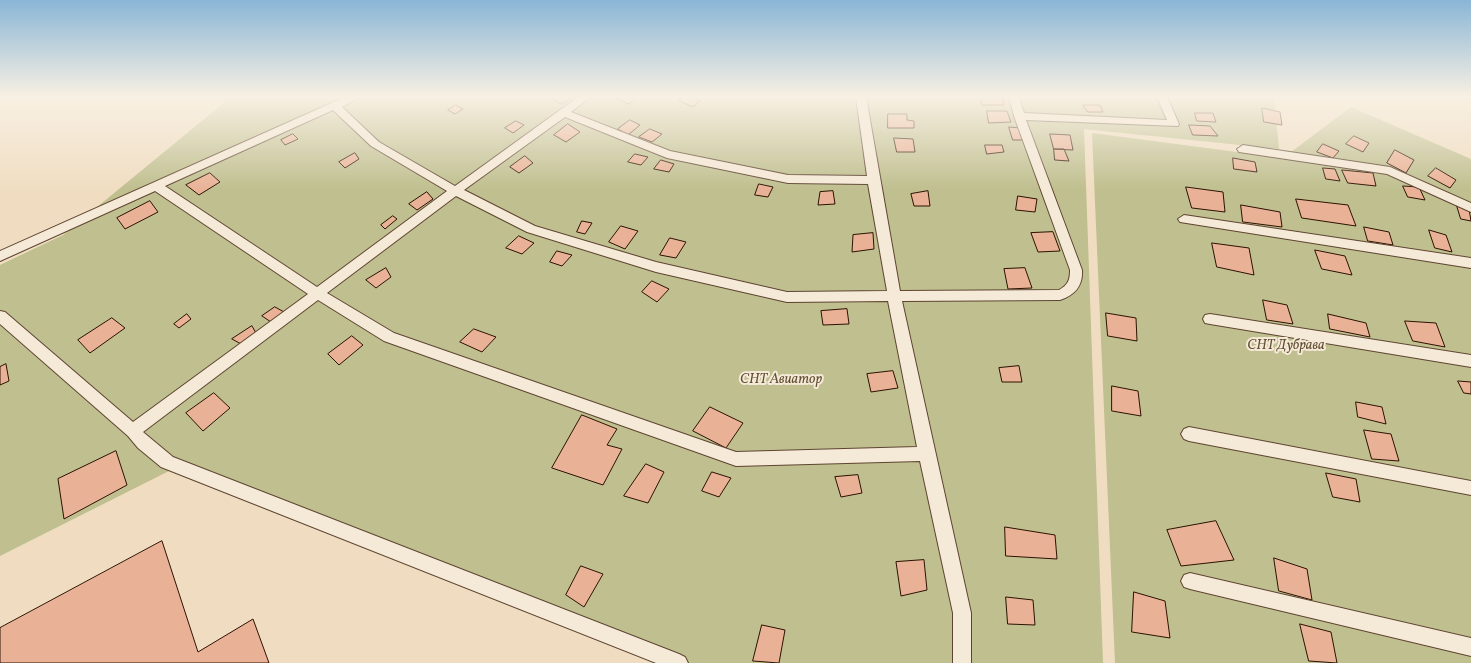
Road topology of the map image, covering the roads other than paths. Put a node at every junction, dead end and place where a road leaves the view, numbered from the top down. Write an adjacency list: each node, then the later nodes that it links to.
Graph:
1 (285, 128): 9 (street)
2 (358, 128): 10 (street)
3 (544, 128): 10 (street)
4 (602, 128): 8 (street)
5 (865, 128): 8 (street)
6 (1023, 128): 16 (street)
7 (1244, 149): 11 (street)
8 (872, 180): 16 (street)
9 (156, 185): 13 (street); 15 (street)
10 (455, 191): 15 (street); 16 (street)
11 (1471, 208)
12 (1184, 219): 14 (street)
13 (0, 256)
14 (1471, 263)
15 (318, 294): 20 (street); 22 (street)
16 (893, 297): 22 (street)
17 (0, 316): 20 (street)
18 (1210, 319): 19 (street)
19 (1471, 361)
20 (133, 431): 26 (street)
21 (1189, 434): 23 (street)
22 (926, 454): 27 (street)
23 (1471, 488)
24 (1190, 580): 25 (street)
25 (1471, 648)
26 (679, 663)
27 (962, 663)

